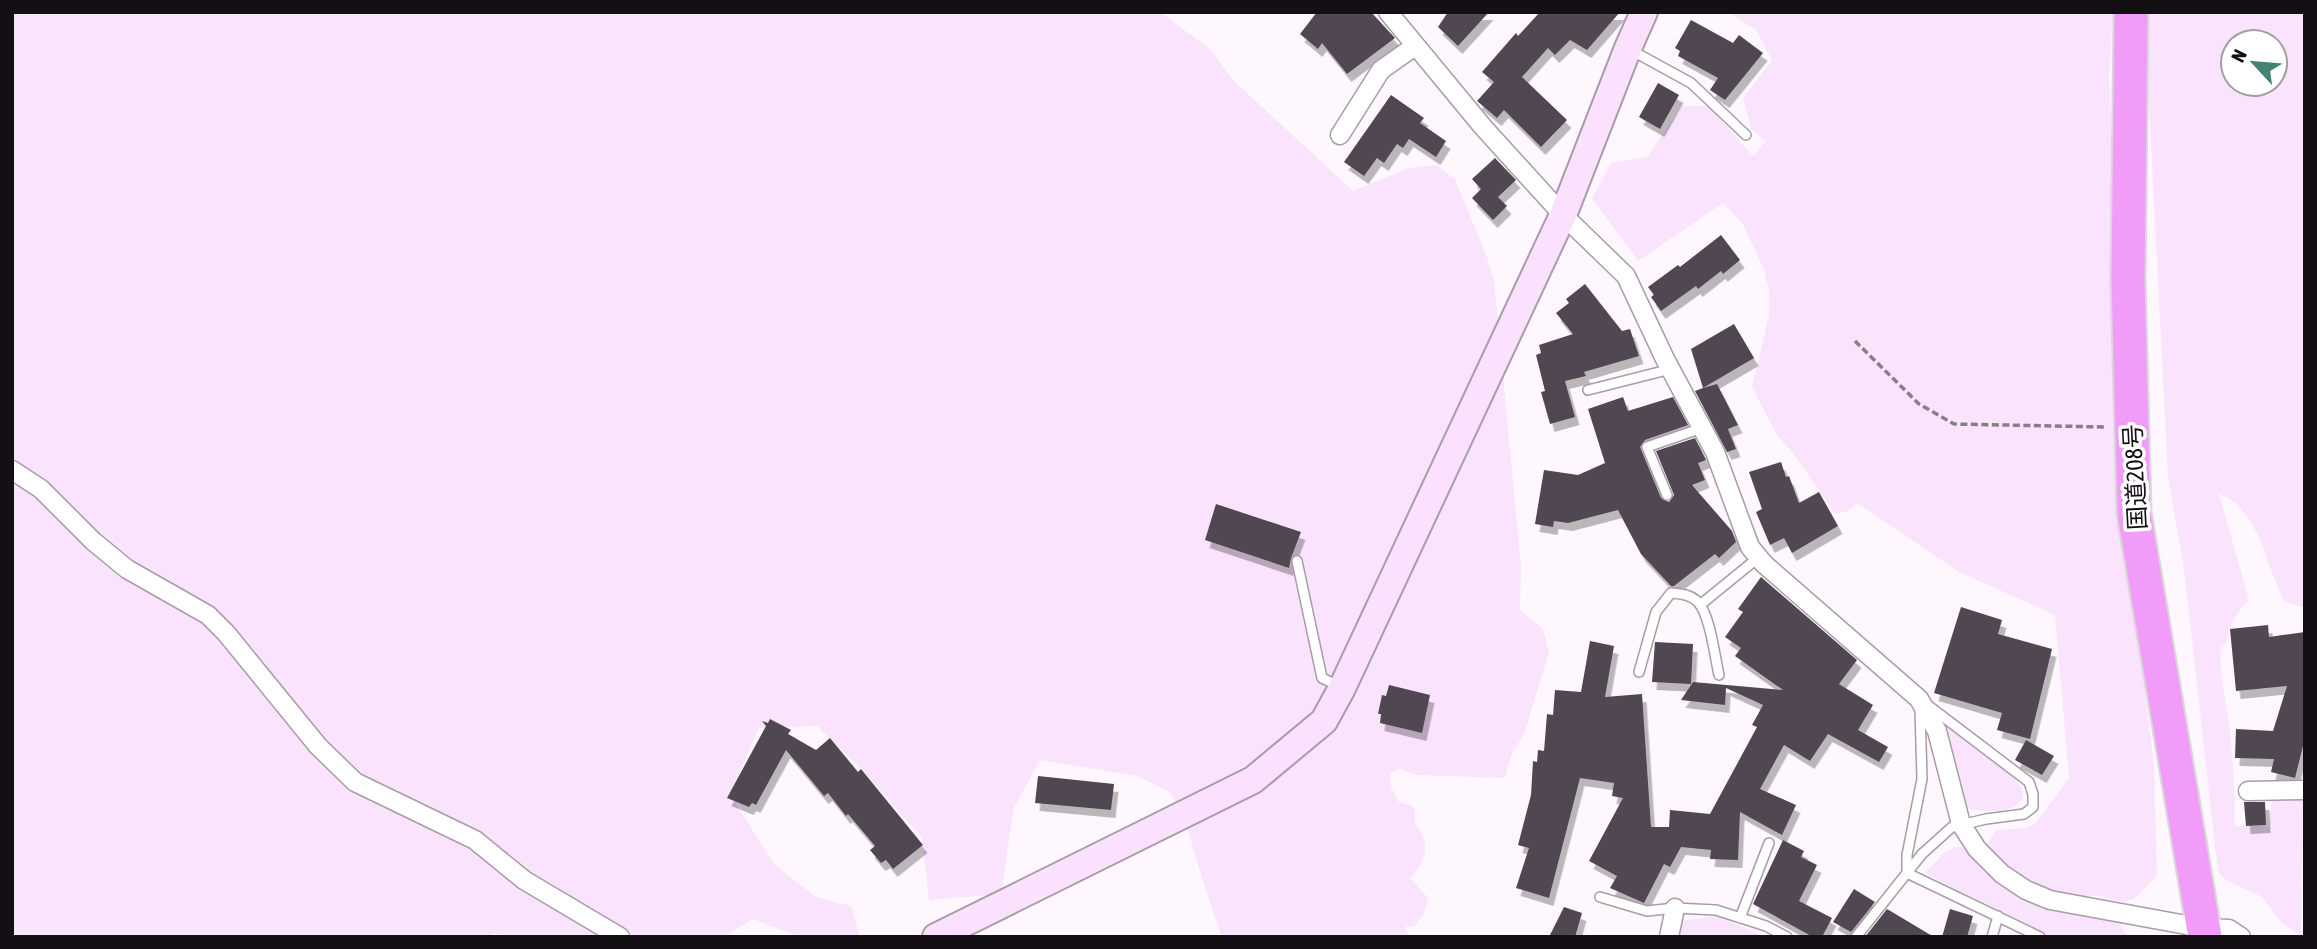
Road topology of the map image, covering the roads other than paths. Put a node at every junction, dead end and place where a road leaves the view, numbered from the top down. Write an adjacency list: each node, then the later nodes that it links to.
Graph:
1 (1644, 12): 5 (street)
2 (2131, 12): 30 (highway, 国道208号)
3 (1395, 15): 4 (street)
4 (1415, 46): 6 (street); 8 (street)
5 (1628, 48): 7 (lane); 8 (street)
6 (1340, 135)
7 (1746, 135)
8 (1563, 215): 9 (street); 19 (street)
9 (1671, 369): 10 (lane); 11 (street)
10 (1588, 390)
11 (1702, 428): 13 (lane); 14 (street)
12 (12, 470): 31 (street)
13 (1667, 495)
14 (1759, 557): 16 (lane); 20 (street)
15 (1297, 561): 19 (lane)
16 (1700, 605): 17 (lane); 18 (lane)
17 (1639, 672)
18 (1719, 676)
19 (1342, 688): 32 (street)
20 (1919, 698): 23 (street); 23 (lane); 25 (lane)
21 (2305, 790): 22 (street)
22 (2248, 791)
23 (1961, 824): 25 (lane); 30 (street)
24 (1769, 842): 29 (lane)
25 (1907, 873): 28 (lane); 35 (lane)
26 (1600, 897): 27 (lane)
27 (1675, 908): 29 (lane); 33 (street)
28 (1998, 916): 36 (lane); 37 (lane)
29 (1740, 918): 34 (lane)
30 (2204, 932): 38 (street)
31 (620, 937)
32 (936, 937)
33 (1669, 937)
34 (1787, 937)
35 (1856, 937)
36 (1992, 937)
37 (2040, 937)
38 (2241, 937)

